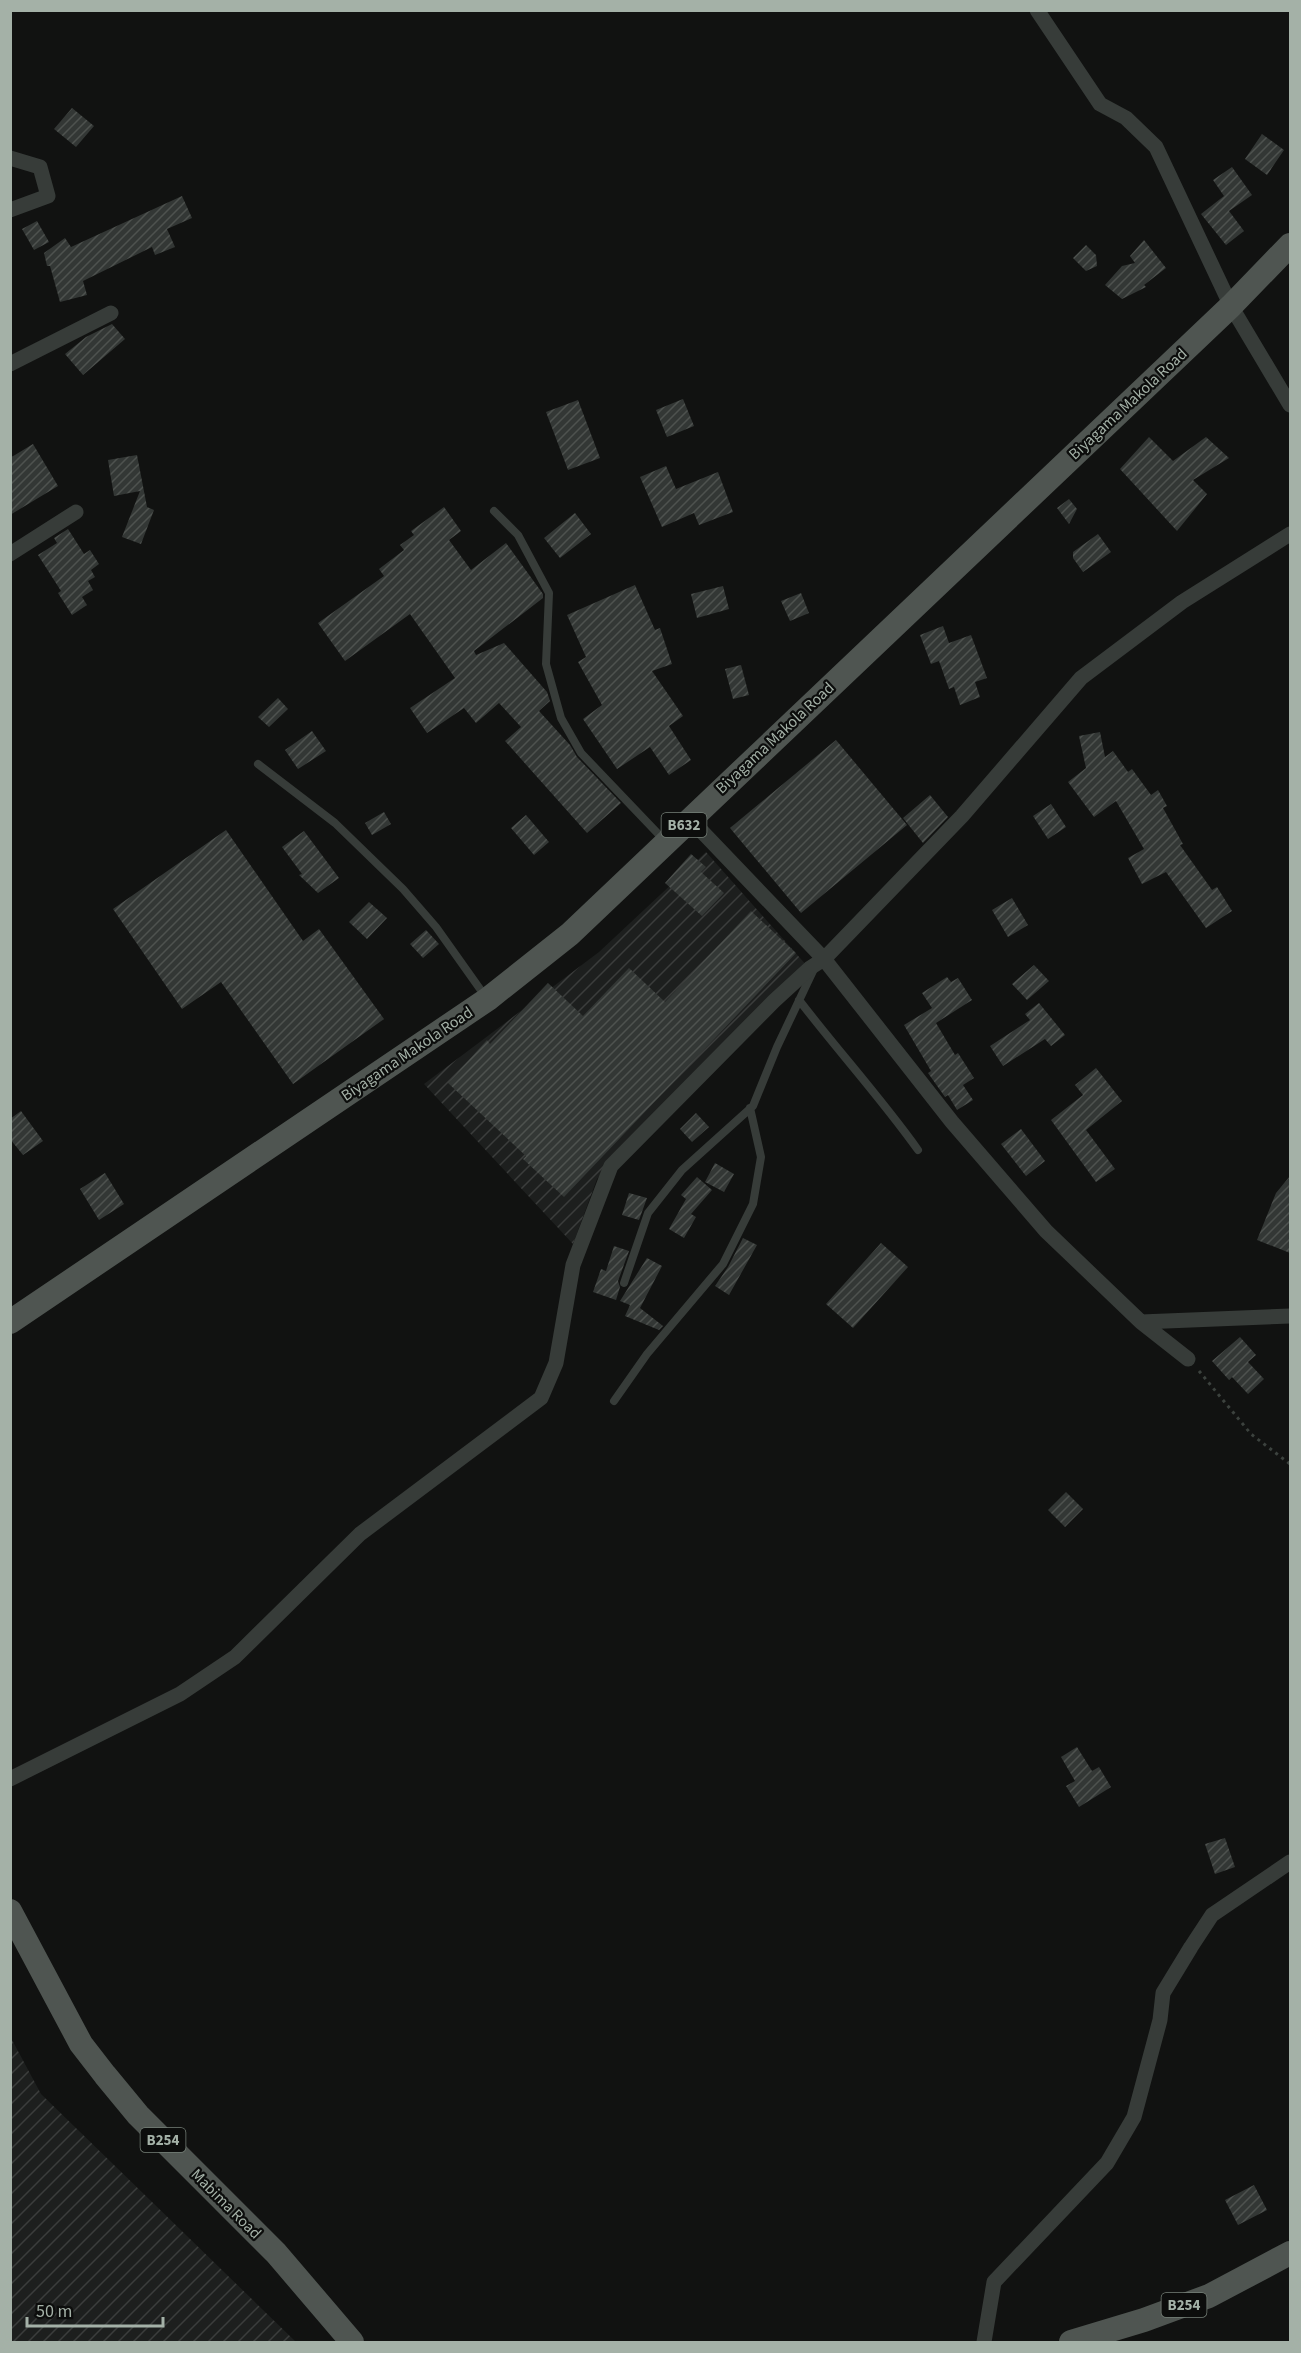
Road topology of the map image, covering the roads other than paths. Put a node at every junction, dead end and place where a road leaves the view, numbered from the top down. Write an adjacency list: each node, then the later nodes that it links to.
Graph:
1 (1037, 10): 5 (street)
2 (10, 158): 3 (street)
3 (10, 210)
4 (1290, 245): 5 (main road, Biyagama Makola Road / B632)
5 (1231, 306): 8 (street); 14 (main road, Biyagama Makola Road / B632)
6 (111, 313): 7 (street)
7 (10, 364)
8 (1290, 405)
9 (494, 510): 15 (lane)
10 (76, 512): 12 (street)
11 (1290, 534): 16 (street)
12 (10, 554)
13 (258, 764): 17 (lane)
14 (690, 819): 15 (main road, Biyagama Makola Road / B632); 16 (street)
15 (666, 843): 17 (main road, Biyagama Makola Road / B632)
16 (820, 962): 18 (lane); 24 (street); 27 (street)
17 (488, 999): 23 (main road, Biyagama Makola Road / B632)
18 (799, 1000): 19 (lane); 20 (lane)
19 (750, 1108): 21 (lane); 26 (lane)
20 (918, 1150)
21 (624, 1283)
22 (1290, 1316): 24 (street)
23 (10, 1322)
24 (1141, 1322): 25 (street)
25 (1188, 1359)
26 (614, 1401)
27 (10, 1779)
28 (1290, 1862): 32 (street)
29 (10, 1911): 31 (main road, Mabima Road / B254)
30 (1290, 2253): 33 (main road, B254)
31 (352, 2343)
32 (984, 2343)
33 (1071, 2343)

